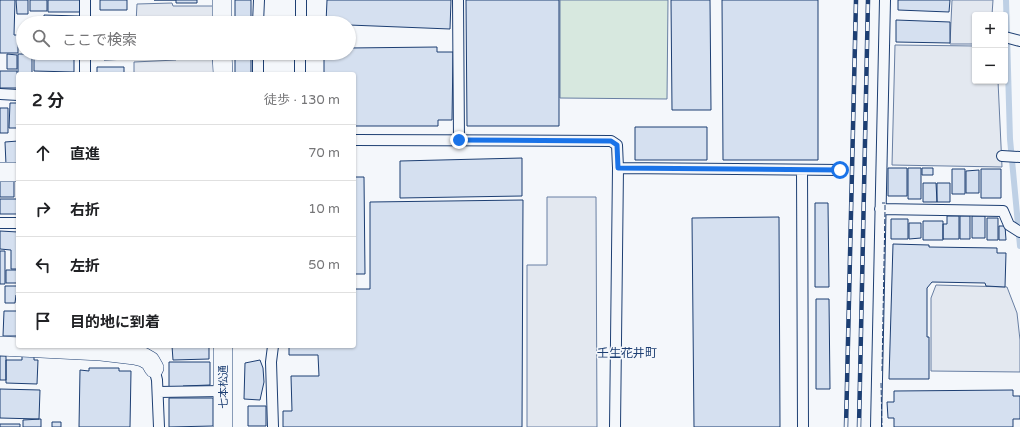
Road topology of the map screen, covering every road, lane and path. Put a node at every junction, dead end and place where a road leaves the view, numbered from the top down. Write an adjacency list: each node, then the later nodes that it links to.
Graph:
1 (85, 0): 7 (lane)
2 (222, 0): 8 (street)
3 (258, 0): 9 (lane)
4 (301, 0): 10 (lane)
5 (458, 0): 24 (lane)
6 (885, 0): 32 (lane)
7 (85, 16)
8 (222, 16)
9 (258, 16)
10 (300, 16)
11 (1008, 39): 12 (lane)
12 (1018, 41)
13 (85, 60): 17 (lane)
14 (222, 60): 18 (street)
15 (258, 60): 19 (lane)
16 (300, 60): 20 (lane)
17 (85, 72)
18 (222, 72)
19 (258, 72)
20 (300, 72)
21 (0, 94): 22 (lane)
22 (16, 95)
23 (356, 140): 24 (lane)
24 (459, 140): 27 (lane)
25 (1002, 156): 26 (lane)
26 (1020, 157)
27 (618, 168): 28 (lane); 47 (lane)
28 (802, 170): 29 (lane); 48 (lane)
29 (840, 170)
30 (0, 172): 31 (street)
31 (16, 172)
32 (880, 209): 35 (lane); 49 (lane)
33 (0, 223): 34 (lane)
34 (16, 223)
35 (1020, 232)
36 (0, 346): 37 (street)
37 (16, 346)
38 (102, 348): 41 (street)
39 (223, 348): 42 (street, 七本松通)
40 (273, 348): 46 (lane)
41 (154, 368): 43 (lane)
42 (223, 391): 43 (lane); 45 (street, 七本松通)
43 (158, 392): 44 (lane)
44 (158, 427)
45 (223, 427)
46 (273, 427)
47 (615, 427)
48 (803, 427)
49 (876, 427)

